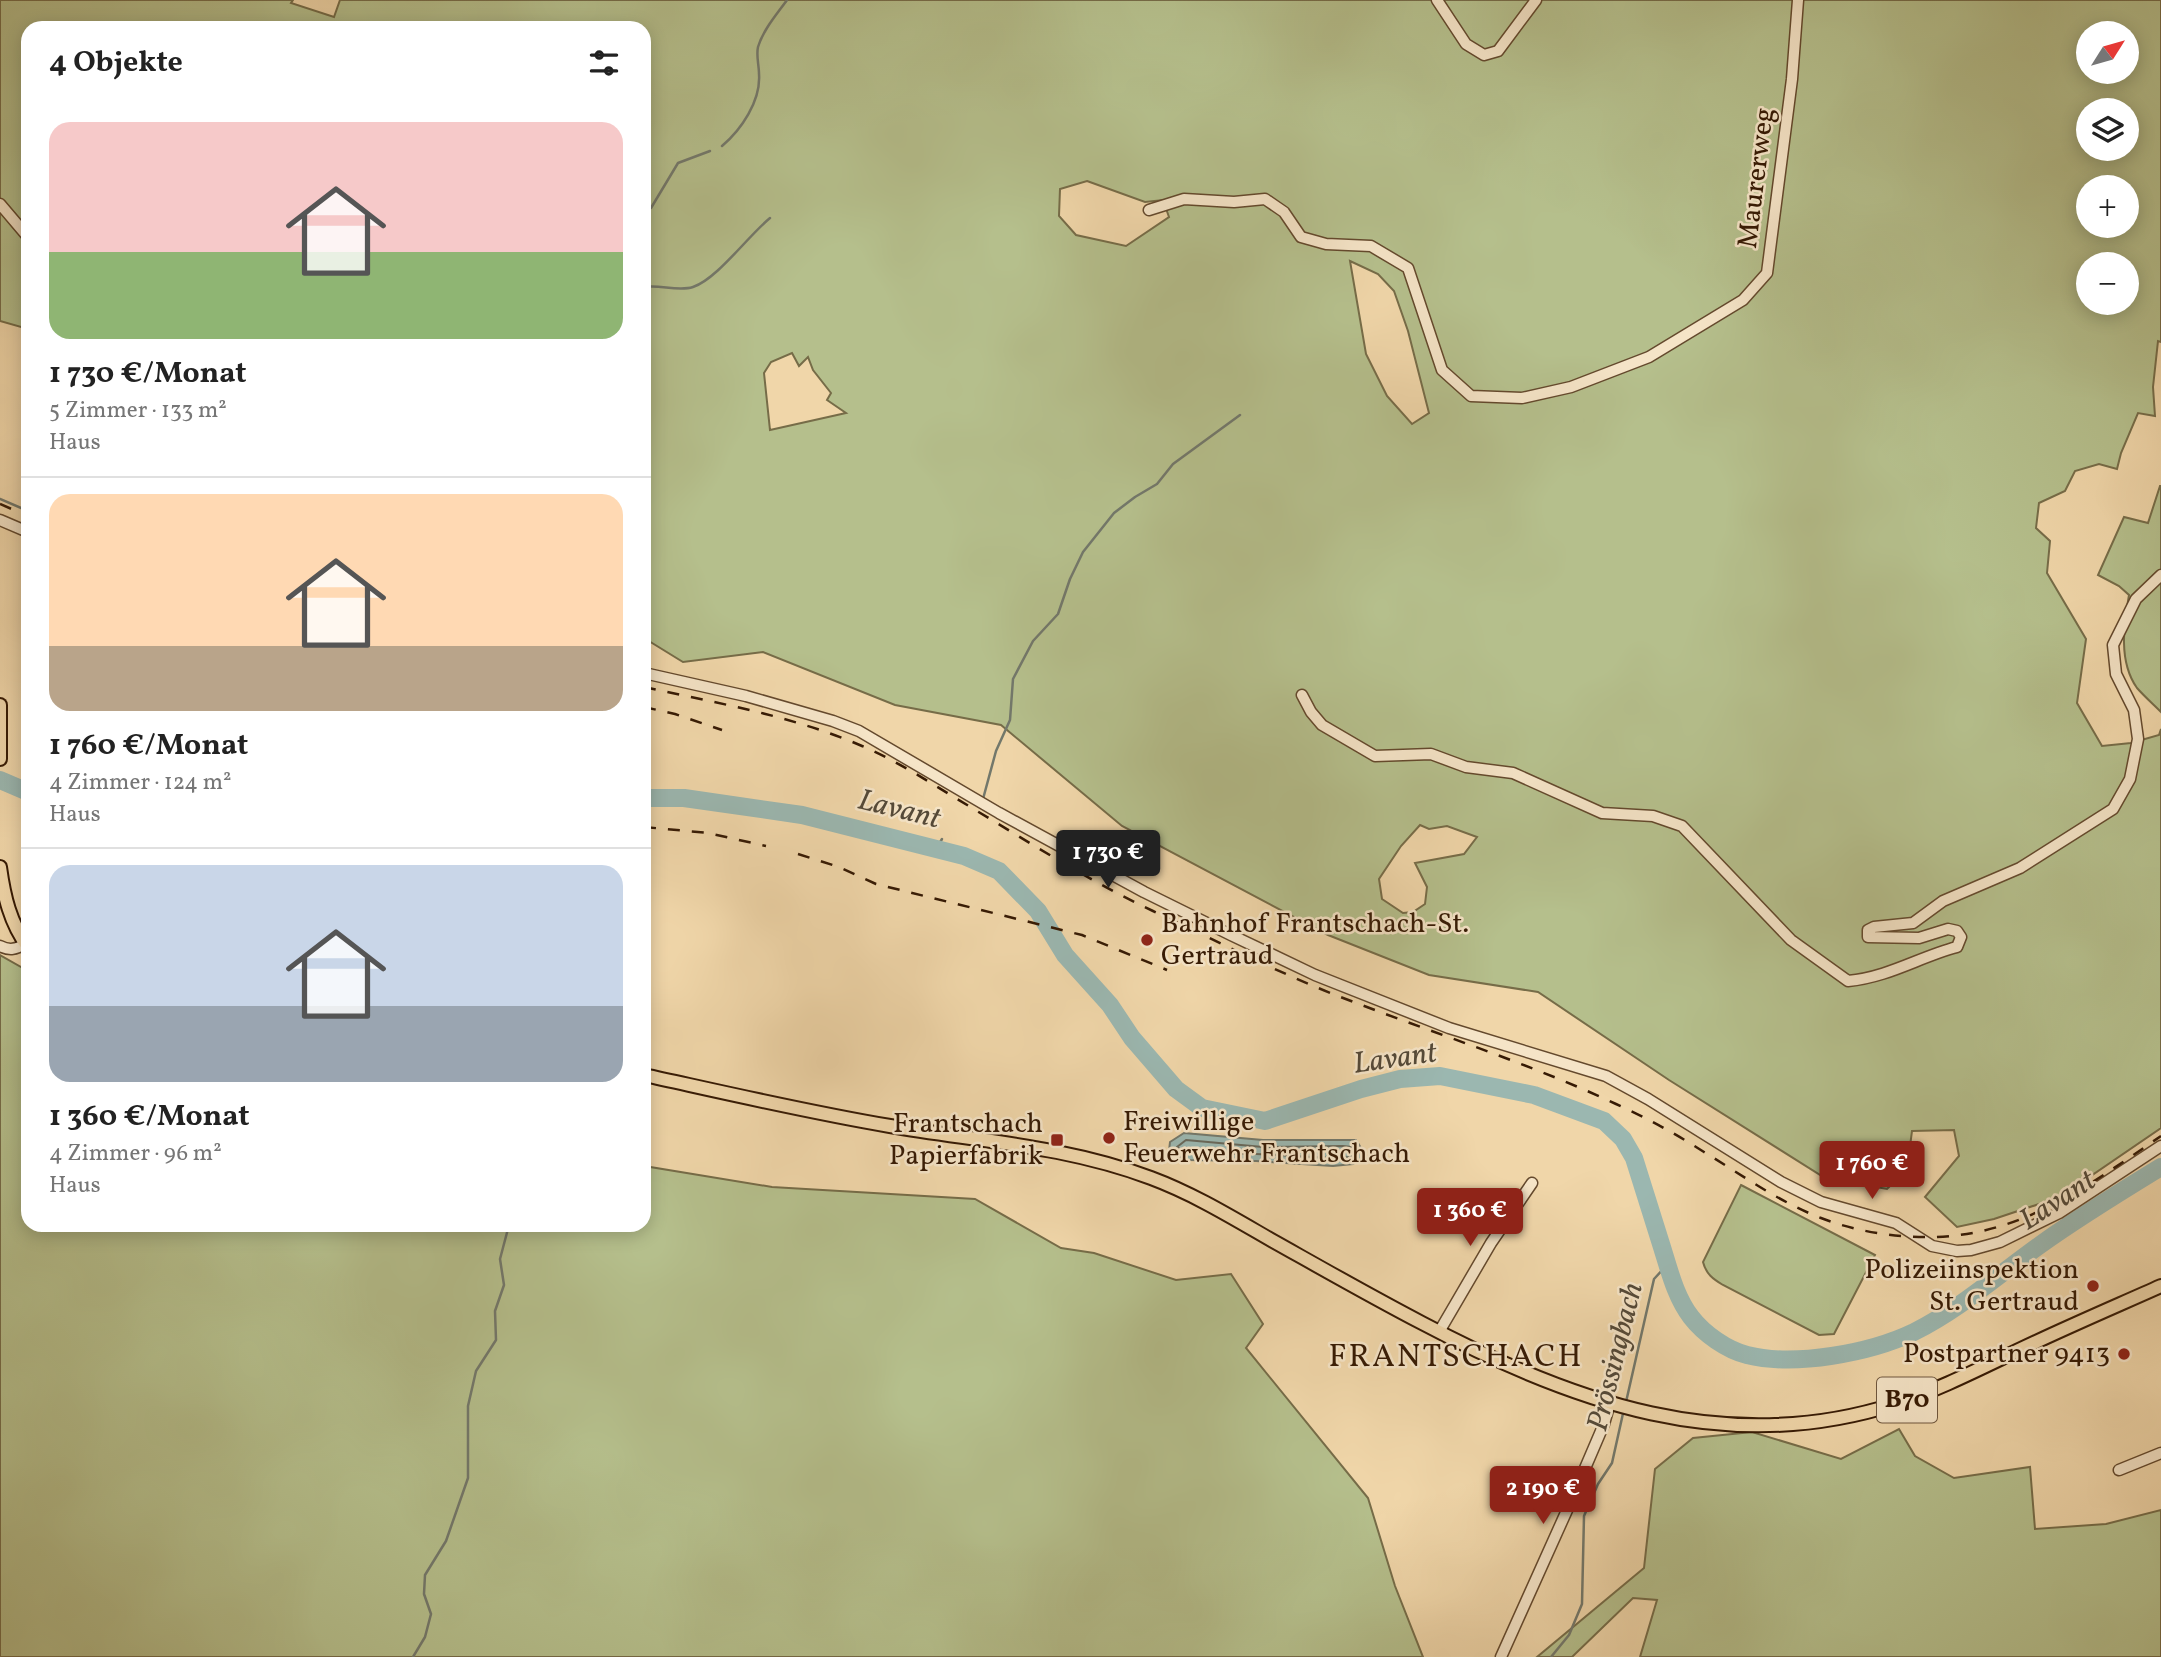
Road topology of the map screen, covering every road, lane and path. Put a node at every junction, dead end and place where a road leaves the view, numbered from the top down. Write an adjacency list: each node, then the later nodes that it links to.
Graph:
1 (1437, 0): 2 (street)
2 (1536, 0)
3 (1798, 0): 5 (street, Maurerweg)
4 (0, 204): 6 (street)
5 (1149, 210)
6 (21, 229)
7 (0, 520): 8 (street)
8 (21, 529)
9 (2161, 575): 11 (street)
10 (651, 675): 20 (street)
11 (1302, 695)
12 (0, 705): 13 (main road)
13 (0, 747): 14 (main road)
14 (0, 758)
15 (0, 867): 16 (main road)
16 (21, 934)
17 (0, 946): 18 (street)
18 (21, 947)
19 (651, 1077): 23 (main road, B70)
20 (2161, 1146)
21 (1532, 1183): 23 (street)
22 (2161, 1286): 24 (main road, B70)
23 (1439, 1332): 24 (main road, B70)
24 (1614, 1404): 27 (street)
25 (2161, 1453): 26 (street)
26 (2119, 1470)
27 (1501, 1657)

